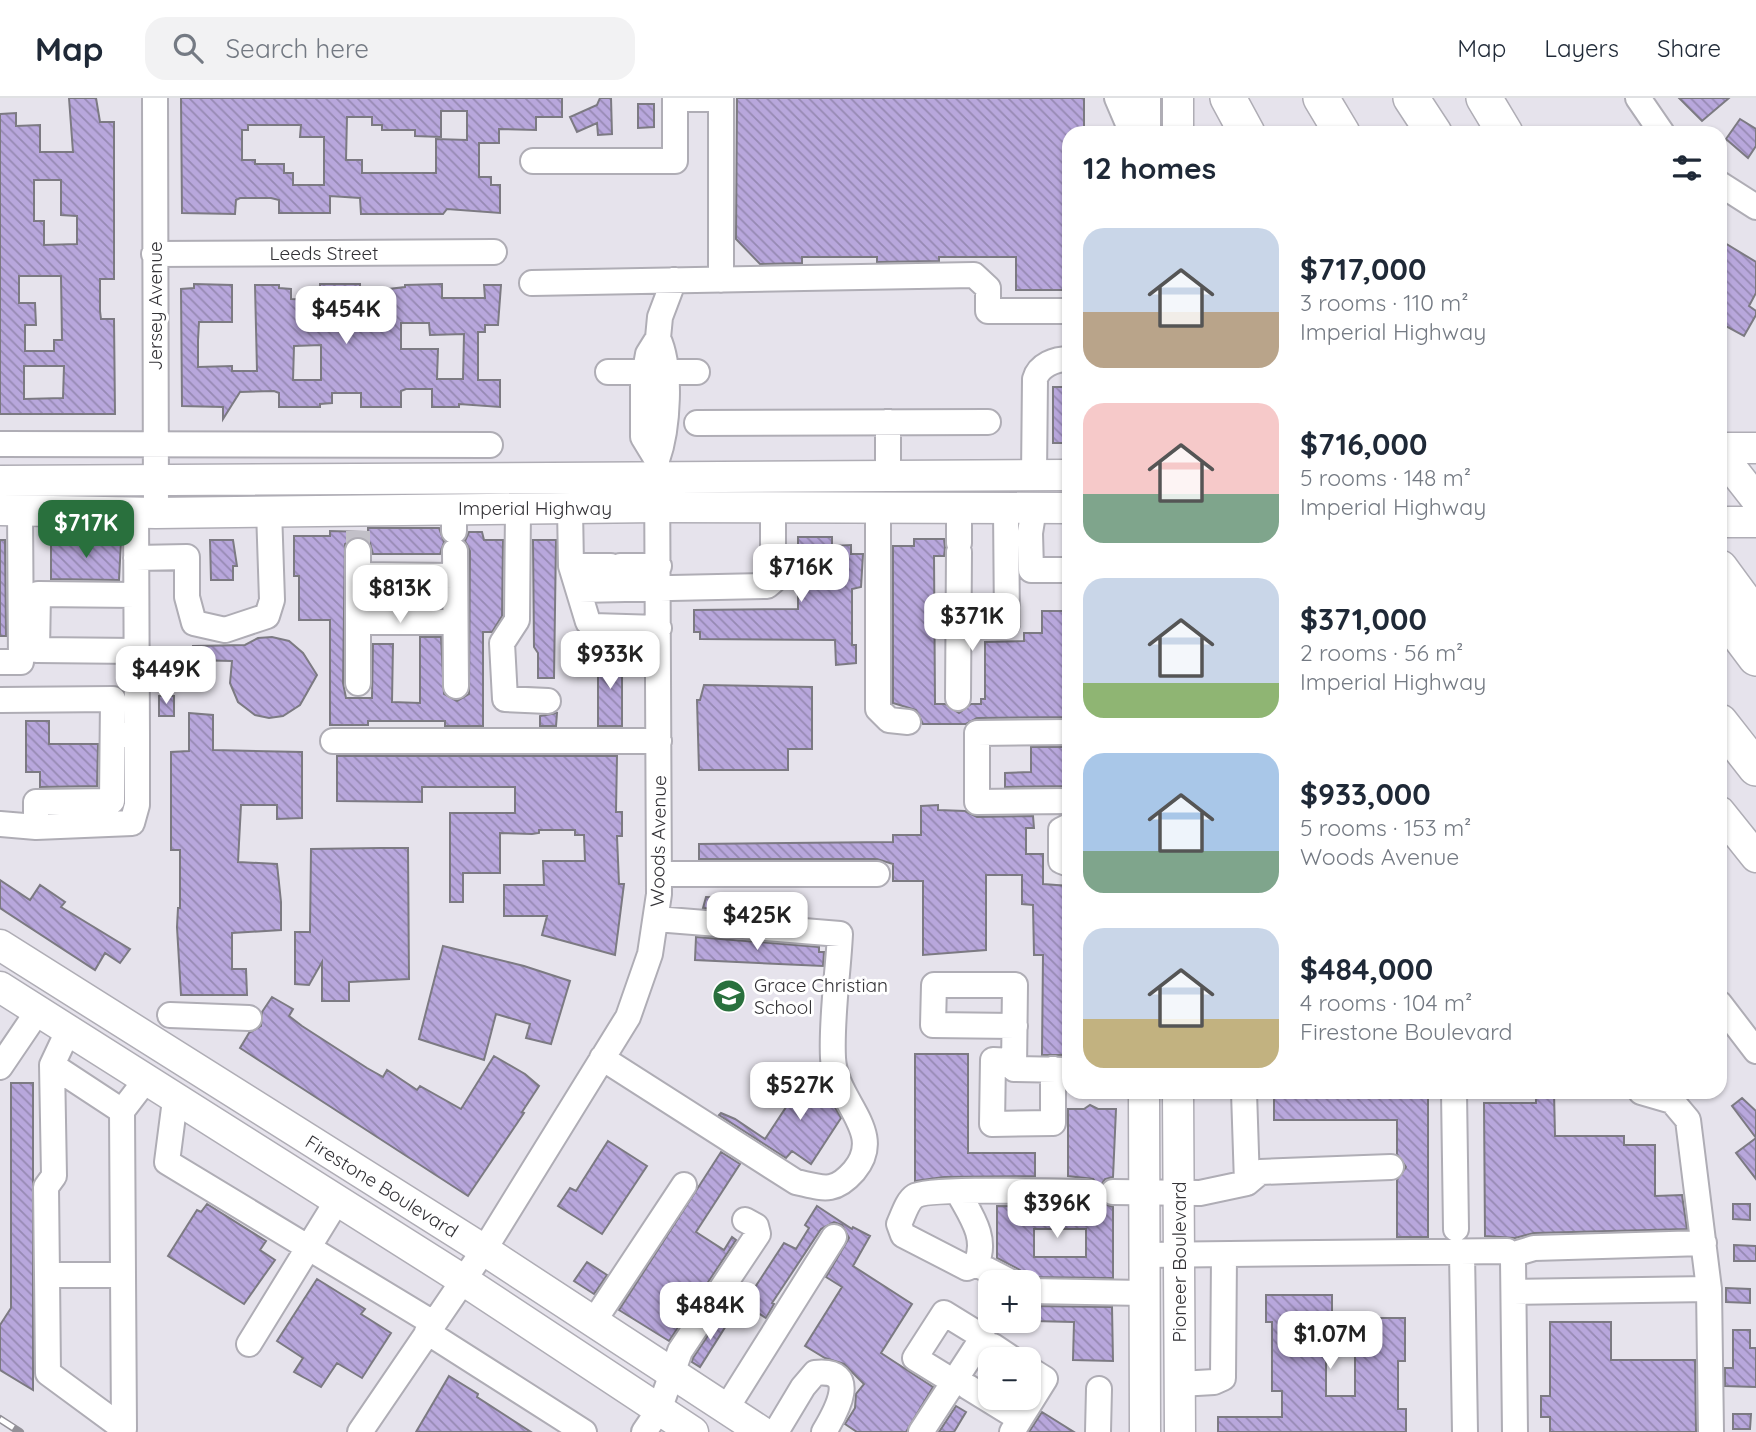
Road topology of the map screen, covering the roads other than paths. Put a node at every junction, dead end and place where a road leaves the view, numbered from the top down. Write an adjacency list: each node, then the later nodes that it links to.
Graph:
1 (155, 98): 23 (street, Jersey Avenue)
2 (1118, 98): 11 (street)
3 (1145, 98): 12 (main road)
4 (1178, 98): 13 (main road)
5 (1228, 98): 14 (highway)
6 (1321, 98): 15 (highway)
7 (1411, 98): 16 (highway)
8 (1484, 98): 17 (highway)
9 (1638, 98): 18 (street)
10 (676, 99): 19 (street); 24 (street)
11 (1129, 126)
12 (1145, 126)
13 (1178, 126)
14 (1243, 126)
15 (1338, 126)
16 (1429, 126)
17 (1501, 126)
18 (1657, 126)
19 (533, 161)
20 (1727, 188): 21 (street)
21 (1756, 207)
22 (494, 253): 23 (street, Leeds Street)
23 (154, 254): 36 (street, Jersey Avenue)
24 (721, 280): 25 (street); 27 (street)
25 (674, 281): 26 (street); 30 (street)
26 (532, 283)
27 (1062, 311)
28 (1062, 360): 43 (street)
29 (608, 372): 30 (street)
30 (655, 372): 31 (street); 41 (street)
31 (697, 372)
32 (888, 422): 33 (street); 34 (street); 42 (street)
33 (988, 422)
34 (697, 423)
35 (0, 444): 36 (street)
36 (156, 444): 37 (street); 46 (street, Jersey Avenue)
37 (490, 445)
38 (1756, 448): 39 (main road)
39 (1727, 450)
40 (1727, 460): 47 (main road)
41 (657, 469): 42 (main road, Imperial Highway); 46 (main road, Imperial Highway); 48 (street, Woods Avenue)
42 (888, 475): 43 (main road, Imperial Highway)
43 (1034, 475): 44 (main road, Imperial Highway)
44 (1062, 475)
45 (0, 481): 46 (main road, Imperial Highway)
46 (156, 481): 58 (street, Jersey Avenue)
47 (1756, 499)
48 (657, 507): 50 (main road, Imperial Highway); 52 (main road, Imperial Highway); 68 (street, Woods Avenue)
49 (517, 508): 50 (main road, Imperial Highway); 62 (main road, Imperial Highway); 85 (street)
50 (570, 508): 64 (street)
51 (1062, 508): 55 (main road, Imperial Highway)
52 (773, 509): 53 (main road, Imperial Highway); 68 (street)
53 (877, 509): 54 (main road, Imperial Highway); 86 (street)
54 (959, 509): 55 (main road, Imperial Highway); 83 (street)
55 (1020, 509): 65 (street); 76 (street)
56 (10, 510): 58 (main road, Imperial Highway); 80 (street)
57 (269, 510): 58 (main road, Imperial Highway); 61 (main road, Imperial Highway); 63 (street)
58 (146, 512): 63 (street, Jersey Avenue)
59 (1727, 522): 60 (main road)
60 (1756, 522)
61 (358, 530): 62 (main road, Imperial Highway); 66 (street)
62 (454, 530): 67 (street)
63 (136, 558): 71 (street, Jersey Avenue)
64 (571, 566): 68 (street); 70 (street)
65 (1062, 570)
66 (359, 575): 67 (street); 74 (street)
67 (455, 576): 75 (street)
68 (659, 576): 70 (street); 77 (street, Woods Avenue)
69 (1727, 578): 72 (highway)
70 (579, 590): 77 (street)
71 (136, 595): 78 (street, Jersey Avenue); 78 (street)
72 (1756, 617)
73 (1727, 619): 79 (highway)
74 (359, 622): 75 (street); 81 (street)
75 (455, 622): 82 (street)
76 (1007, 624)
77 (659, 628): 91 (street, Woods Avenue)
78 (136, 651): 89 (street, Jersey Avenue)
79 (1756, 658)
80 (10, 662)
81 (358, 683)
82 (456, 686)
83 (958, 698)
84 (0, 700): 89 (street)
85 (548, 701)
86 (908, 722)
87 (1727, 731): 92 (highway)
88 (1062, 732): 93 (street)
89 (125, 735): 96 (street); 96 (street)
90 (333, 741): 91 (street)
91 (659, 741): 100 (street, Woods Avenue)
92 (1756, 768)
93 (1062, 801)
94 (1727, 821): 98 (main road)
95 (0, 824): 96 (street)
96 (36, 827)
97 (1062, 830): 99 (street)
98 (1756, 857)
99 (1062, 861)
100 (660, 874): 101 (street); 102 (street, Woods Avenue)
101 (877, 874)
102 (656, 919): 112 (street, Woods Avenue); 112 (street)
103 (0, 945): 139 (main road, Firestone Boulevard)
104 (0, 987): 105 (main road, Firestone Boulevard)
105 (38, 1012): 110 (main road, Firestone Boulevard); 115 (street)
106 (1727, 1013): 111 (street)
107 (170, 1015): 108 (street)
108 (249, 1018)
109 (1015, 1026): 113 (street)
110 (68, 1031): 114 (street); 117 (main road, Firestone Boulevard)
111 (1756, 1051)
112 (602, 1058): 139 (street, Woods Avenue)
113 (1014, 1061): 116 (street); 116 (street)
114 (52, 1065): 124 (street); 147 (street)
115 (0, 1067)
116 (1061, 1070)
117 (145, 1081): 123 (main road, Firestone Boulevard); 124 (street)
118 (1144, 1099): 131 (main road, Pioneer Boulevard)
119 (1178, 1099): 132 (main road, Pioneer Boulevard)
120 (1244, 1099): 126 (street)
121 (1454, 1099): 135 (street)
122 (1665, 1099): 137 (street)
123 (175, 1100): 133 (main road, Firestone Boulevard); 138 (street)
124 (122, 1111): 148 (street)
125 (1391, 1167): 126 (street)
126 (1247, 1183): 132 (street)
127 (684, 1185): 154 (street)
128 (958, 1192): 129 (street); 145 (street); 145 (street)
129 (1086, 1192)
130 (1113, 1192): 131 (street)
131 (1144, 1192): 132 (street); 141 (main road, Pioneer Boulevard)
132 (1179, 1192): 142 (main road, Pioneer Boulevard)
133 (337, 1201): 138 (street); 149 (main road, Firestone Boulevard)
134 (745, 1220): 157 (street)
135 (1456, 1229)
136 (834, 1237): 160 (street)
137 (1704, 1243): 143 (street); 150 (street)
138 (308, 1247): 155 (street); 156 (street)
139 (484, 1250): 149 (street, Woods Avenue); 154 (main road, Firestone Boulevard)
140 (1462, 1253): 143 (street); 144 (street); 174 (street)
141 (1144, 1255): 142 (street); 153 (main road, Pioneer Boulevard)
142 (1179, 1255): 144 (street); 158 (main road, Pioneer Boulevard)
143 (1511, 1255): 152 (street)
144 (1224, 1256): 158 (street)
145 (976, 1264): 146 (street)
146 (988, 1270)
147 (47, 1275): 148 (street); 148 (street)
148 (123, 1275)
149 (463, 1280): 155 (street, Woods Avenue); 162 (main road, Firestone Boulevard)
150 (1709, 1289): 152 (street); 176 (street)
151 (1041, 1291): 153 (street)
152 (1514, 1292): 175 (street)
153 (1144, 1293): 172 (main road, Pioneer Boulevard)
154 (594, 1321): 157 (main road, Firestone Boulevard)
155 (430, 1328): 164 (street, Woods Avenue); 165 (street)
156 (249, 1344)
157 (672, 1374): 160 (main road, Firestone Boulevard); 162 (street)
158 (1180, 1384): 173 (main road, Pioneer Boulevard)
159 (1099, 1389): 171 (street)
160 (726, 1409): 167 (main road, Firestone Boulevard)
161 (1026, 1410): 163 (street)
162 (651, 1421): 166 (main road, Firestone Boulevard)
163 (1016, 1426): 170 (street)
164 (360, 1432)
165 (583, 1432)
166 (693, 1432)
167 (762, 1432)
168 (776, 1432): 169 (street)
169 (824, 1432)
170 (921, 1432)
171 (1098, 1432)
172 (1145, 1432)
173 (1180, 1432)
174 (1465, 1432)
175 (1515, 1432)
176 (1711, 1432)

